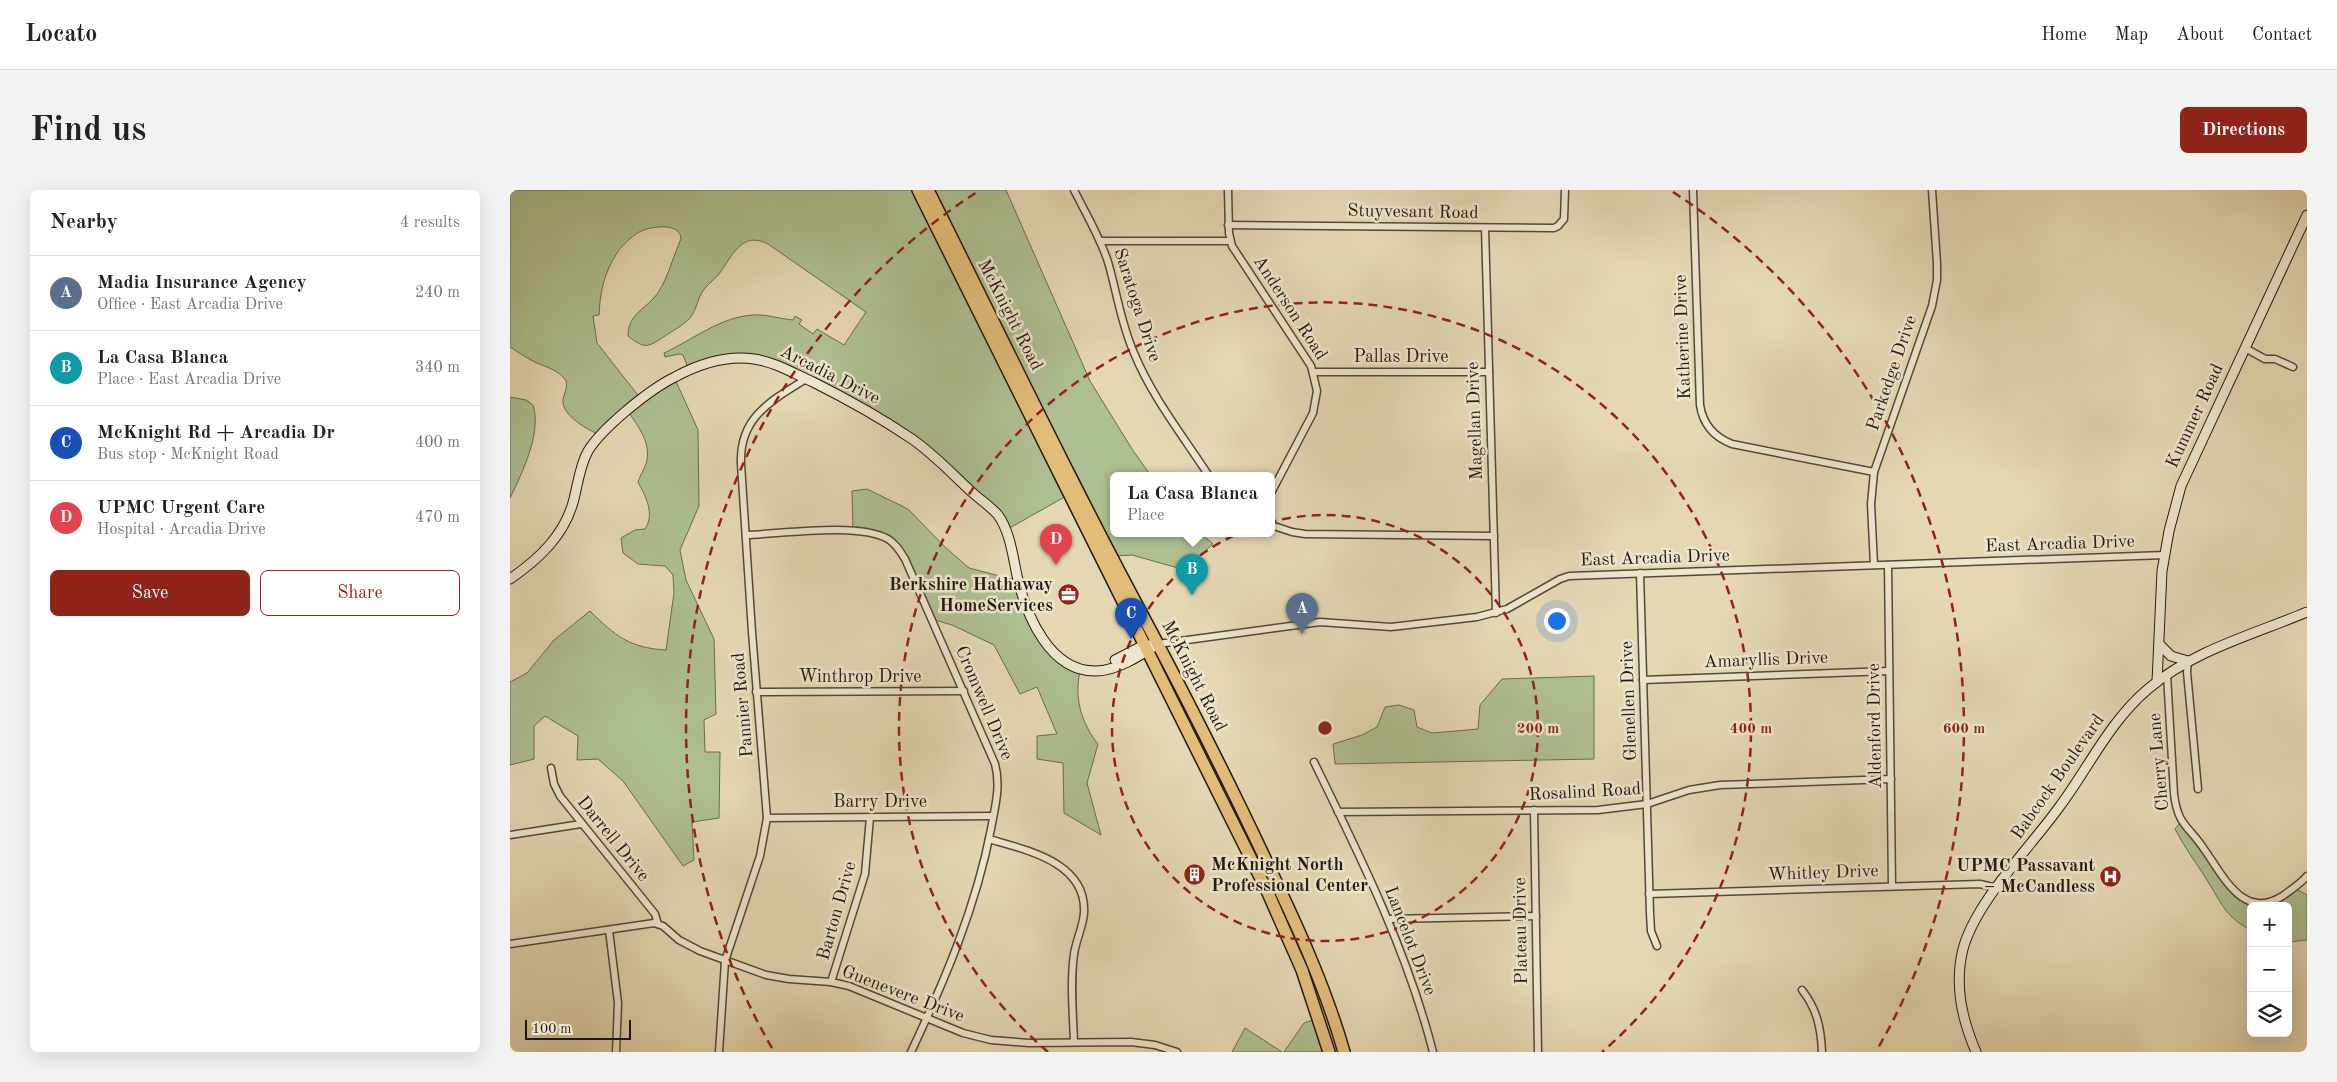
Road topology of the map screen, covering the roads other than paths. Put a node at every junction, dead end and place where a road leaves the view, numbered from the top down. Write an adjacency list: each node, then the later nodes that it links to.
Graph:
1 (918, 190): 33 (highway, McKnight Road)
2 (928, 190): 31 (highway, McKnight Road)
3 (1074, 190): 11 (street, Saratoga Drive)
4 (1228, 190): 9 (street, Anderson Road)
5 (1565, 190): 10 (street, Stuyvesant Road)
6 (1693, 190): 19 (street, Katherine Drive)
7 (1932, 190): 19 (street, Parkedge Drive)
8 (2307, 215): 13 (street, Kummer Road)
9 (1228, 225): 10 (street, Stuyvesant Road); 12 (street, Anderson Road)
10 (1484, 228): 16 (street, Magellan Drive)
11 (1100, 241): 12 (street); 18 (street, Saratoga Drive)
12 (1230, 241): 15 (street, Anderson Road)
13 (2245, 348): 14 (street); 24 (street, Kummer Road)
14 (2293, 367)
15 (1314, 372): 16 (street, Pallas Drive); 20 (street, Anderson Road)
16 (1489, 372): 23 (street, Magellan Drive)
17 (806, 379): 22 (street, Pannier Road); 28 (street, Arcadia Drive); 33 (street, Arcadia Drive)
18 (1206, 472)
19 (1874, 472): 25 (street, Parkedge Drive)
20 (1275, 485)
21 (1275, 526): 23 (street)
22 (746, 535): 39 (street, Cromwell Drive); 40 (street, Pannier Road)
23 (1494, 536): 30 (street, Magellan Drive)
24 (2164, 555): 26 (street, East Arcadia Drive); 32 (street, Kummer Road)
25 (1874, 565): 26 (street, East Arcadia Drive); 27 (street, East Arcadia Drive)
26 (1888, 565): 35 (street, Aldenford Drive)
27 (1640, 573): 30 (street, East Arcadia Drive); 37 (street, Glenellen Drive)
28 (510, 579)
29 (2307, 612): 34 (street, Babcock Boulevard)
30 (1496, 613): 31 (street, East Arcadia Drive)
31 (1158, 644): 33 (street, Arcadia Drive); 74 (highway, McKnight Road)
32 (2159, 644): 34 (street); 38 (street, Kummer Road)
33 (1146, 648): 73 (highway, McKnight Road)
34 (2188, 661): 36 (street, Babcock Boulevard); 44 (street)
35 (1889, 671): 37 (street, Amaryllis Drive); 43 (street, Aldenford Drive)
36 (2167, 675): 38 (street, Babcock Boulevard); 54 (street, Cherry Lane)
37 (1643, 680): 45 (street, Glenellen Drive)
38 (2157, 682): 56 (street, Babcock Boulevard)
39 (964, 691): 40 (street, Winthrop Drive); 48 (street, Cromwell Drive)
40 (756, 692): 50 (street, Pannier Road)
41 (1314, 762): 47 (street, Lancelot Drive)
42 (551, 768): 51 (street, Darrell Drive)
43 (1891, 779): 45 (street, Rosalind Road); 55 (street, Aldenford Drive)
44 (2198, 789)
45 (1647, 804): 46 (street, Rosalind Road); 57 (street, Glenellen Drive)
46 (1534, 810): 47 (street, Rosalind Road); 58 (street, Plateau Drive)
47 (1338, 812): 59 (street, Lancelot Drive)
48 (993, 816): 49 (street, Barry Drive); 53 (street, Cromwell Drive)
49 (870, 817): 50 (street, Barry Drive); 65 (street, Barton Drive)
50 (767, 818): 64 (street, Pannier Road)
51 (580, 824): 52 (street); 60 (street, Darrell Drive)
52 (510, 835)
53 (989, 839): 67 (street, Cromwell Drive); 68 (street)
54 (2307, 876)
55 (1892, 886): 56 (street, Whitley Drive); 57 (street, Whitley Drive)
56 (1997, 888): 78 (street, Babcock Boulevard)
57 (1649, 894): 63 (street, Glenellen Drive)
58 (1536, 916): 59 (street); 76 (street, Plateau Drive)
59 (1388, 919): 75 (street, Lancelot Drive)
60 (658, 924): 61 (street); 64 (street, Guenevere Drive)
61 (609, 930): 62 (street); 69 (street)
62 (510, 944)
63 (1657, 946)
64 (726, 961): 65 (street, Guenevere Drive); 70 (street, Pannier Road)
65 (831, 982): 67 (street, Guenevere Drive)
66 (1802, 990): 77 (street)
67 (927, 1018): 68 (street, Guenevere Drive); 71 (street, Cromwell Drive)
68 (1074, 1042): 72 (street, Guenevere Drive)
69 (616, 1052)
70 (719, 1052)
71 (911, 1052)
72 (1177, 1052)
73 (1329, 1052)
74 (1344, 1052)
75 (1433, 1052)
76 (1538, 1052)
77 (1822, 1052)
78 (1976, 1052)

